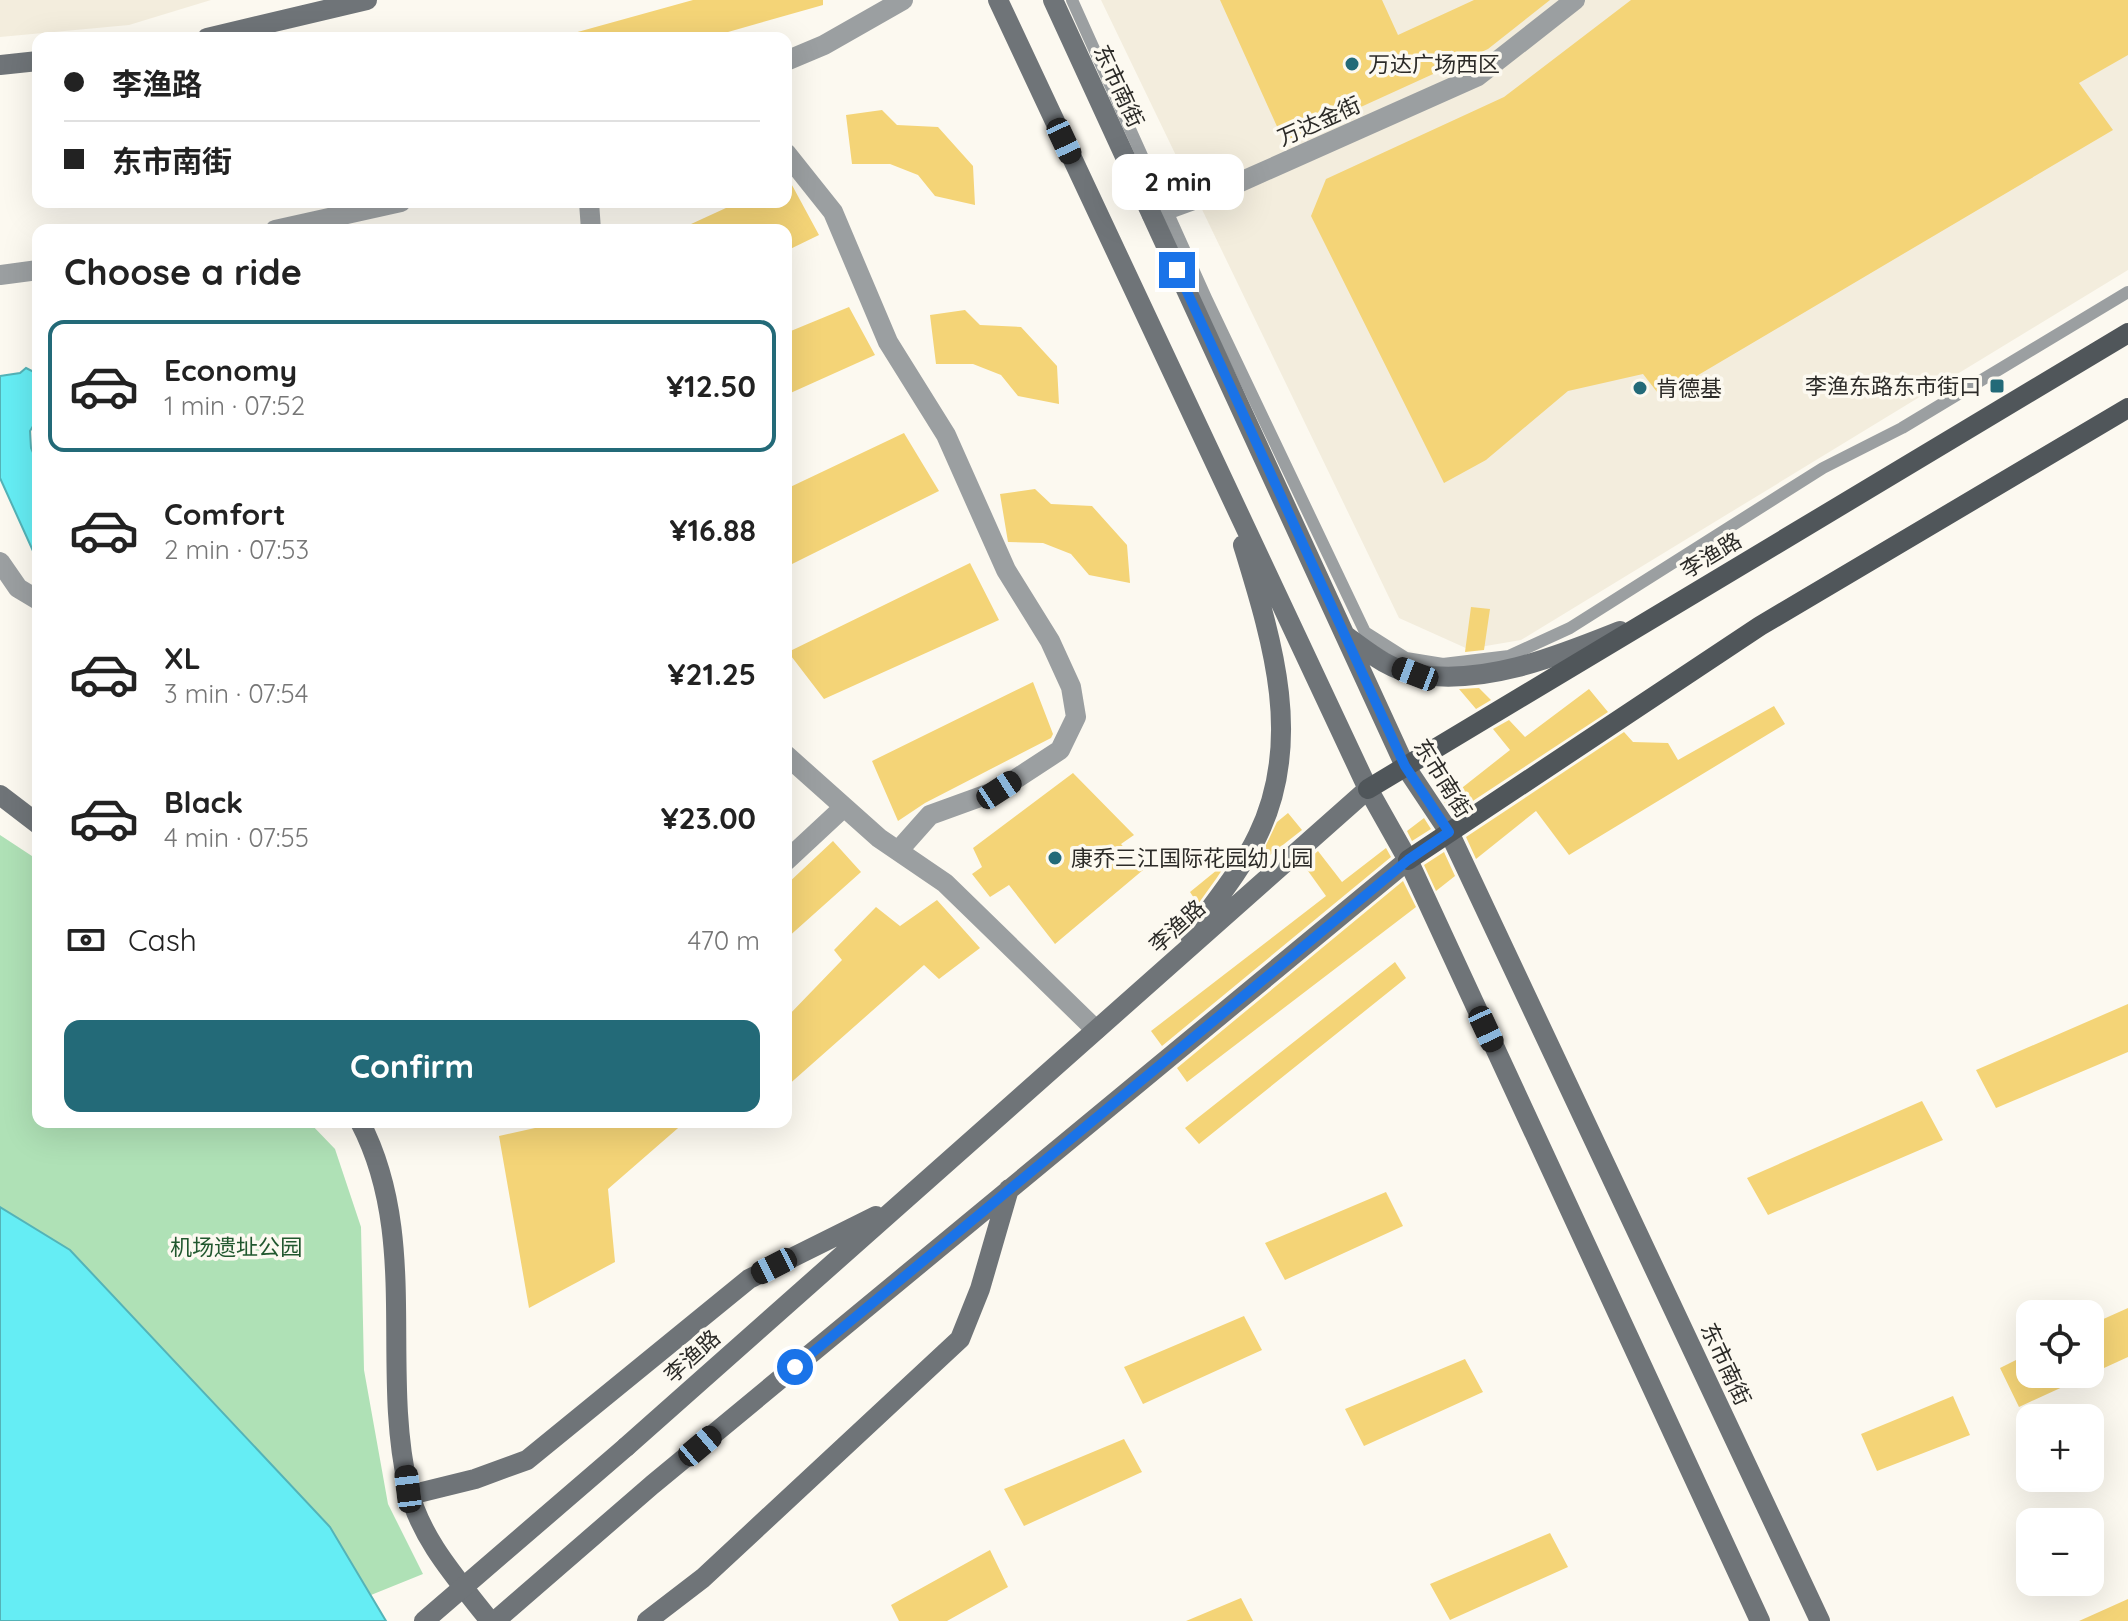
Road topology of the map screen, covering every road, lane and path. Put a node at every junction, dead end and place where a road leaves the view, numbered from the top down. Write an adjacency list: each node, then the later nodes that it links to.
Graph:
1 (367, 0): 7 (main road)
2 (903, 0): 8 (street)
3 (998, 0): 20 (main road)
4 (1053, 0): 13 (main road, 东市南街)
5 (1072, 0): 13 (lane)
6 (1575, 0): 13 (street, 万达金街)
7 (232, 32)
8 (792, 58)
9 (32, 62): 10 (main road)
10 (0, 65)
11 (792, 161): 32 (street)
12 (374, 208): 14 (street)
13 (1159, 212): 17 (lane); 24 (main road, 东市南街)
14 (302, 224)
15 (32, 271): 16 (street)
16 (0, 275)
17 (2128, 292)
18 (2128, 333): 23 (main road, 李渔路)
19 (2128, 408): 31 (main road)
20 (1224, 480): 27 (main road); 35 (main road)
21 (0, 562): 22 (street)
22 (32, 596)
23 (1646, 621): 24 (main road); 26 (main road, 李渔路)
24 (1344, 634): 26 (main road, 东市南街)
25 (792, 761): 29 (street)
26 (1405, 766): 27 (main road, 李渔路); 31 (main road, 东市南街)
27 (1368, 789): 34 (main road); 35 (main road, 李渔路)
28 (0, 795): 30 (main road)
29 (843, 808): 32 (street); 33 (street)
30 (32, 819)
31 (1449, 832): 34 (main road); 45 (main road, 东市南街)
32 (898, 851): 36 (street)
33 (792, 855)
34 (1408, 860): 38 (main road); 44 (main road)
35 (1167, 967): 36 (main road, 李渔路)
36 (1096, 1030): 39 (main road, 李渔路)
37 (362, 1128): 40 (main road)
38 (1009, 1189): 42 (main road); 43 (main road)
39 (901, 1203): 40 (main road); 41 (main road, 李渔路, bridge)
40 (410, 1495): 42 (main road)
41 (424, 1621)
42 (493, 1621)
43 (647, 1621)
44 (1760, 1621)
45 (1820, 1621)

